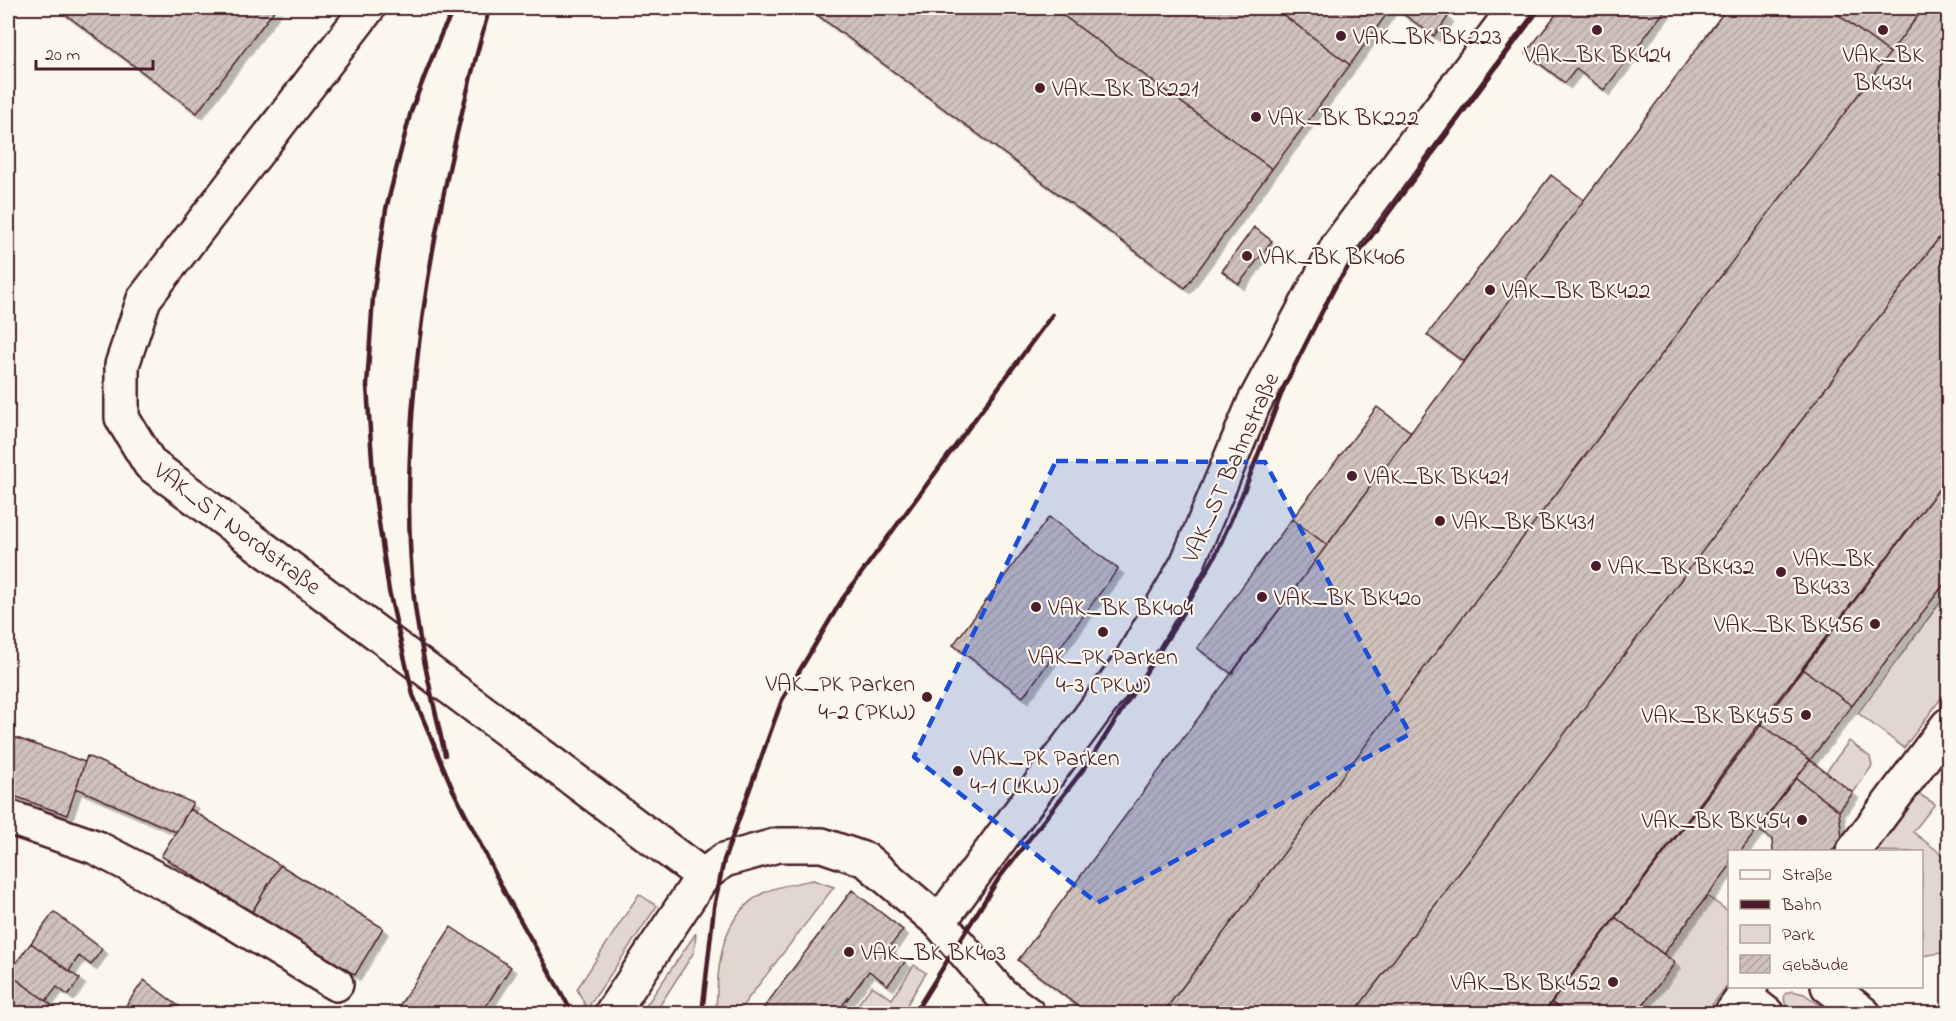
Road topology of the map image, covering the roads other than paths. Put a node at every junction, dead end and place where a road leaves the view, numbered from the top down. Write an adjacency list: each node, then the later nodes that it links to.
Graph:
1 (368, 8): 6 (lane, VAK_ST Nordstraße)
2 (1515, 8): 7 (lane, VAK_ST Bahnstraße)
3 (1948, 724): 5 (lane)
4 (8, 817): 8 (lane)
5 (1854, 850)
6 (703, 876): 7 (lane); 10 (lane)
7 (939, 922): 11 (lane)
8 (336, 984)
9 (1829, 988): 12 (lane)
10 (611, 1014)
11 (1028, 1014)
12 (1864, 1014)

